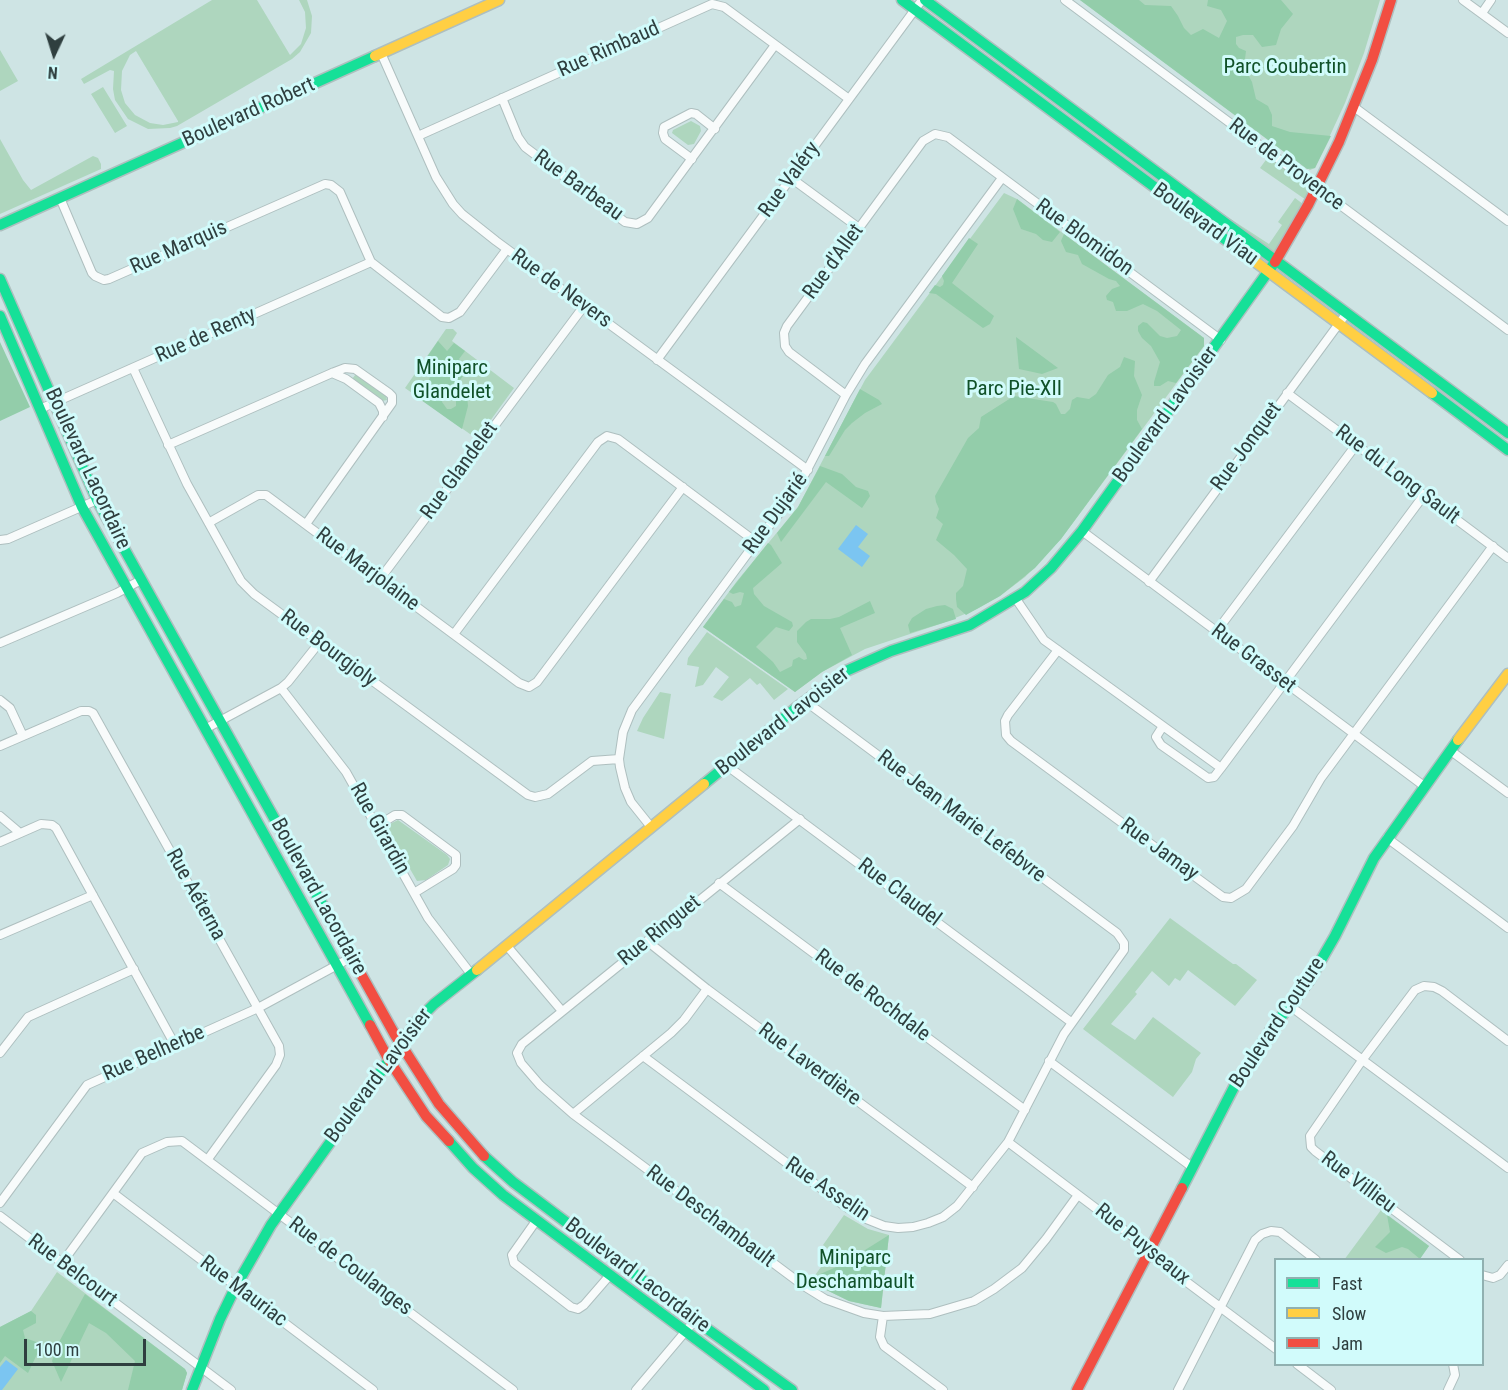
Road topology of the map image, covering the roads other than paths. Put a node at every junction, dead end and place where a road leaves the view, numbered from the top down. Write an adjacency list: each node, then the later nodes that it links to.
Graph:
1 (499, 0): 12 (main road, Boulevard Robert)
2 (902, 0): 8 (main road, Boulevard Viau)
3 (924, 0): 8 (street, Rue Valéry); 28 (main road, Boulevard Viau)
4 (1065, 0): 22 (street, Rue de Provence)
5 (1390, 0): 15 (main road, Boulevard Lavoisier)
6 (1463, 0): 9 (street)
7 (1491, 0): 9 (street)
8 (915, 10): 14 (street, Rue Valéry); 30 (main road, Boulevard Viau)
9 (1482, 14): 10 (street)
10 (1508, 33)
11 (775, 45): 13 (street, Rue Rimbaud); 14 (street, Rue Rimbaud); 16 (street, Rue Barbeau)
12 (381, 53): 17 (street, Rue de Nevers); 23 (main road, Boulevard Robert)
13 (502, 98): 17 (street, Rue Rimbaud); 19 (street, Rue Barbeau)
14 (849, 99): 20 (street, Rue Valéry)
15 (1354, 107): 22 (main road, Boulevard Lavoisier); 24 (street)
16 (715, 129): 19 (street, Rue Barbeau); 19 (street)
17 (418, 136): 27 (street, Rue de Nevers)
18 (948, 137): 21 (street, Rue Blomidon); 26 (street, Rue d'Allet)
19 (692, 159)
20 (791, 178): 26 (street); 38 (street, Rue Valéry)
21 (1002, 178): 37 (street, Rue Blomidon); 42 (street, Rue Dujarié)
22 (1317, 188): 28 (main road, Boulevard Lavoisier); 36 (street, Rue de Provence)
23 (60, 198): 25 (main road, Boulevard Robert); 29 (street, Rue Marquis)
24 (1508, 221)
25 (0, 225)
26 (859, 228): 42 (street, Rue d'Allet)
27 (507, 249): 29 (street); 32 (street, Rue de Nevers)
28 (1276, 261): 30 (main road, Boulevard Lavoisier); 33 (main road, Boulevard Viau)
29 (371, 262): 39 (street, Rue de Renty)
30 (1269, 272): 35 (main road, Boulevard Viau); 37 (main road, Boulevard Lavoisier)
31 (0, 279): 43 (main road, Boulevard Lacordaire)
32 (584, 306): 38 (street, Rue de Nevers); 62 (street, Rue Glandelet)
33 (1346, 314): 35 (street, Rue Jonquet); 46 (main road, Boulevard Viau)
34 (0, 316): 44 (main road, Boulevard Lacordaire)
35 (1338, 324): 41 (street, Rue Jonquet); 49 (main road, Boulevard Viau)
36 (1508, 330)
37 (1221, 340): 57 (main road, Boulevard Lavoisier)
38 (657, 360): 50 (street, Rue de Nevers)
39 (133, 368): 43 (street, Rue de Renty); 47 (street, Rue Bourgjoly)
40 (332, 373): 45 (street); 45 (street); 47 (street)
41 (1287, 393): 48 (street, Rue du Long Sault); 64 (street, Rue Jonquet)
42 (846, 395): 50 (street, Rue Dujarié)
43 (55, 402): 44 (street, Rue de Renty); 53 (main road, Boulevard Lacordaire)
44 (40, 409): 54 (main road, Boulevard Lacordaire)
45 (383, 418): 56 (street)
46 (1508, 433)
47 (168, 445): 55 (street, Rue Bourgjoly)
48 (1356, 445): 52 (street, Rue du Long Sault); 67 (street)
49 (1508, 450)
50 (808, 470): 59 (street, Rue Dujarié)
51 (682, 487): 59 (street); 68 (street); 68 (street, Rue Marjolaine)
52 (1424, 495): 60 (street, Rue du Long Sault); 73 (street)
53 (97, 500): 54 (street); 63 (main road, Boulevard Lacordaire)
54 (82, 507): 58 (street); 65 (main road, Boulevard Lacordaire)
55 (210, 522): 56 (street, Rue Marjolaine); 70 (street, Rue Bourgjoly)
56 (306, 524): 62 (street, Rue Marjolaine)
57 (1082, 531): 64 (street, Rue Grasset); 66 (main road, Boulevard Lavoisier)
58 (0, 540)
59 (756, 542): 84 (street, Rue Dujarié)
60 (1493, 546): 61 (street, Rue du Long Sault); 80 (street)
61 (1508, 558)
62 (380, 579): 68 (street, Rue Marjolaine)
63 (141, 580): 65 (street); 77 (main road, Boulevard Lacordaire)
64 (1149, 582): 67 (street, Rue Grasset)
65 (127, 588): 69 (street); 79 (main road, Boulevard Lacordaire)
66 (1016, 599): 71 (street); 76 (main road, Boulevard Lavoisier)
67 (1216, 632): 73 (street, Rue Grasset)
68 (454, 634)
69 (0, 643)
70 (319, 643): 74 (street); 84 (street, Rue Bourgjoly)
71 (1058, 650): 78 (street); 80 (street, Rue Jamay)
72 (1507, 679): 83 (main road, Boulevard Couture)
73 (1284, 683): 80 (street, Rue Grasset); 86 (street)
74 (281, 688): 77 (street); 91 (street, Rue Girardin)
75 (0, 700): 81 (street)
76 (805, 701): 85 (main road, Boulevard Lavoisier); 100 (street, Rue Jean Marie Lefebvre)
77 (220, 721): 79 (street); 104 (main road, Boulevard Lacordaire)
78 (1163, 726): 86 (street); 86 (street)
79 (205, 729): 105 (main road, Boulevard Lacordaire)
80 (1354, 734): 87 (street, Rue Grasset)
81 (23, 736): 82 (street, Rue Aéterna); 110 (street, Rue Aéterna)
82 (0, 746)
83 (1451, 751): 87 (main road, Boulevard Couture); 88 (street)
84 (619, 759): 92 (street, Rue Dujarié)
85 (726, 765): 90 (street, Rue Claudel); 92 (main road, Boulevard Lavoisier)
86 (1221, 768)
87 (1424, 786): 94 (main road, Boulevard Couture)
88 (1508, 793)
89 (0, 816): 93 (street)
90 (800, 819): 96 (street, Rue Ringuet); 112 (street, Rue Claudel)
91 (378, 826): 97 (street, Rue Girardin); 97 (street)
92 (651, 827): 103 (main road, Boulevard Lavoisier)
93 (20, 833): 95 (street); 98 (street)
94 (1387, 838): 99 (street); 109 (main road, Boulevard Couture)
95 (0, 842)
96 (719, 883): 102 (street, Rue Ringuet); 122 (street, Rue de Rochdale)
97 (414, 893): 107 (street, Rue Girardin)
98 (93, 895): 101 (street); 106 (street)
99 (1508, 928)
100 (1117, 933): 112 (street, Rue Asselin)
101 (0, 936)
102 (647, 942): 108 (street, Rue Laverdière); 111 (street, Rue Ringuet)
103 (507, 946): 107 (main road, Boulevard Lavoisier); 111 (street)
104 (352, 957): 105 (street, Rue Belherbe); 114 (main road, Boulevard Lacordaire)
105 (337, 964): 110 (street, Rue Belherbe); 120 (main road, Boulevard Lacordaire)
106 (134, 969): 116 (street); 117 (street)
107 (471, 974): 114 (main road, Boulevard Lavoisier)
108 (707, 989): 118 (street); 128 (street, Rue Laverdière)
109 (1290, 1006): 119 (street); 126 (main road, Boulevard Couture)
110 (258, 1008): 116 (street, Rue Belherbe); 125 (street, Rue Aéterna)
111 (562, 1011): 115 (street, Rue Ringuet)
112 (1071, 1022): 121 (street, Rue Asselin)
113 (1508, 1041): 119 (street)
114 (400, 1044): 120 (main road, Boulevard Lavoisier); 145 (main road, Boulevard Lacordaire)
115 (522, 1044): 123 (street, Rue Deschambault)
116 (175, 1045): 131 (street, Rue Belherbe)
117 (0, 1053)
118 (643, 1056): 123 (street); 128 (street, Rue Asselin)
119 (1363, 1059): 127 (street); 137 (street, Rue Villieu)
120 (389, 1060): 132 (main road, Boulevard Lavoisier); 134 (main road, Boulevard Lacordaire)
121 (1049, 1061): 122 (street, Rue Asselin); 126 (street)
122 (1025, 1110): 124 (street, Rue Asselin)
123 (573, 1114): 144 (street, Rue Deschambault)
124 (1008, 1142): 128 (street, Rue Asselin); 130 (street, Rue Puyseaux)
125 (208, 1159): 129 (street, Rue de Coulanges); 132 (street, Rue de Coulanges)
126 (1192, 1167): 135 (main road, Boulevard Couture)
127 (1508, 1168)
128 (973, 1187)
129 (113, 1193): 138 (street); 142 (street, Rue Mauriac)
130 (1078, 1195): 135 (street, Rue Puyseaux); 144 (street, Rue Deschambault)
131 (0, 1203)
132 (279, 1213): 142 (main road, Boulevard Lavoisier); 155 (street, Rue de Coulanges)
133 (0, 1216): 138 (street, Rue Belcourt)
134 (536, 1221): 140 (main road, Boulevard Lacordaire); 140 (street)
135 (1148, 1252): 143 (street, Rue Puyseaux); 160 (main road, Boulevard Couture)
136 (1314, 1258): 143 (street)
137 (1457, 1258)
138 (62, 1263): 150 (street, Rue Belcourt)
139 (1508, 1265): 141 (street)
140 (610, 1275): 146 (main road, Boulevard Lacordaire)
141 (1484, 1276)
142 (236, 1286): 150 (main road, Boulevard Lavoisier); 154 (street, Rue Mauriac)
143 (1221, 1308): 147 (street, Rue Puyseaux); 151 (street)
144 (882, 1316): 159 (street)
145 (696, 1319): 146 (street); 158 (main road, Boulevard Lacordaire)
146 (686, 1332): 156 (street); 157 (main road, Boulevard Lacordaire)
147 (1274, 1348)
148 (1298, 1366): 161 (street)
149 (1453, 1366): 162 (street)
150 (200, 1367): 152 (main road, Boulevard Lavoisier); 153 (street, Rue Belcourt)
151 (1180, 1389)
152 (192, 1390)
153 (231, 1390)
154 (373, 1390)
155 (513, 1390)
156 (636, 1390)
157 (764, 1390)
158 (792, 1390)
159 (943, 1390)
160 (1077, 1390)
161 (1331, 1390)
162 (1448, 1390)

